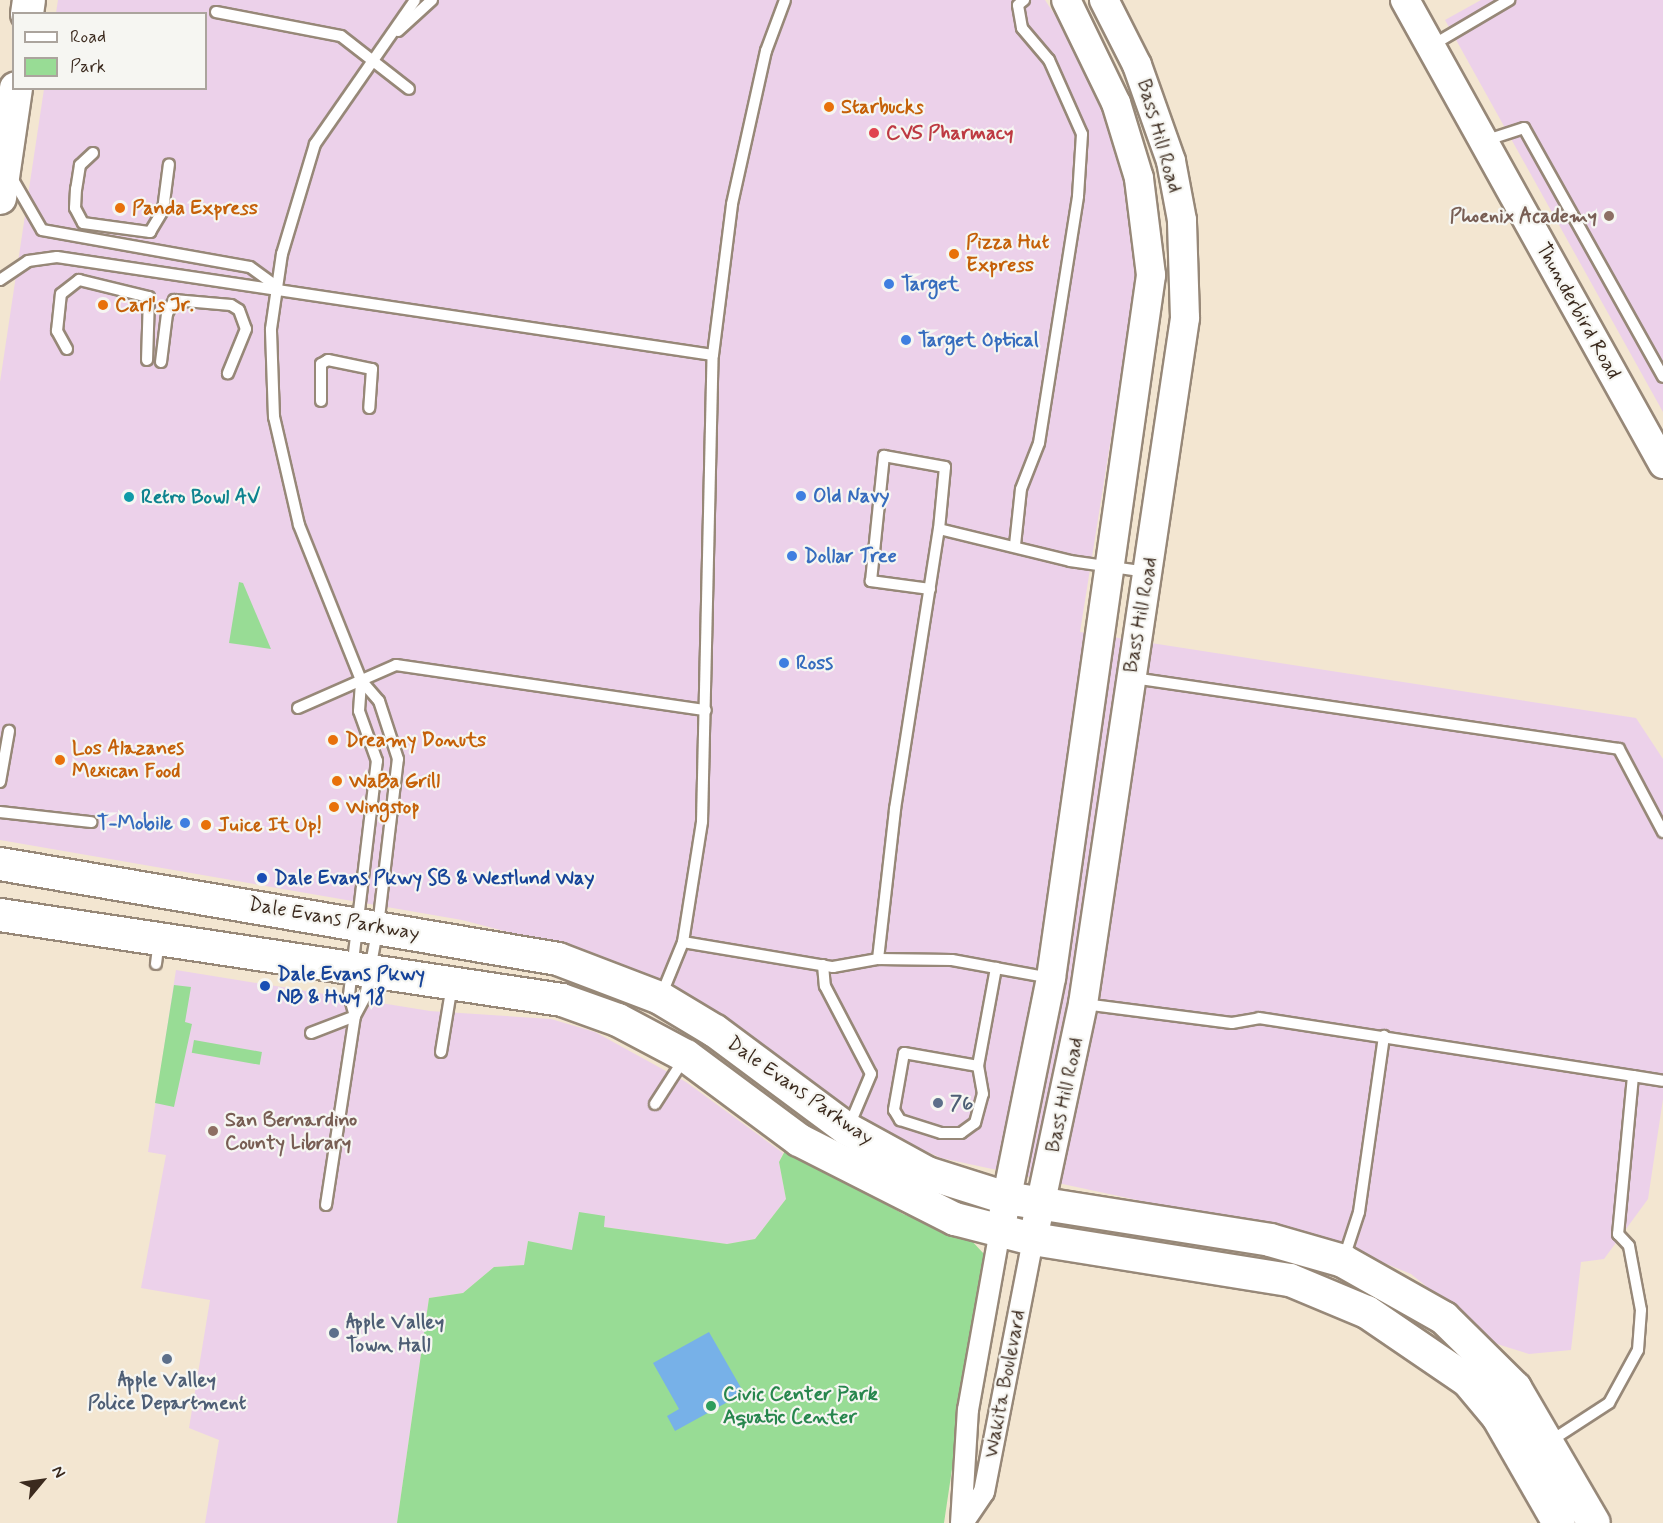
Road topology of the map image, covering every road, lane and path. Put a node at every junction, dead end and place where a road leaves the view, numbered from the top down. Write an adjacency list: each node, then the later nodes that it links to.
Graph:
1 (415, 0): 10 (lane)
2 (432, 0): 10 (lane)
3 (785, 0): 23 (lane)
4 (1024, 0): 32 (lane)
5 (1066, 0): 33 (main road, Bass Hill Road)
6 (1104, 0): 34 (main road, Bass Hill Road)
7 (1405, 0): 11 (main road, Thunderbird Road)
8 (1509, 0): 11 (lane)
9 (216, 12): 12 (lane)
10 (386, 41): 12 (lane)
11 (1431, 46): 15 (main road, Thunderbird Road)
12 (372, 58): 13 (lane); 21 (lane)
13 (409, 89)
14 (16, 90): 16 (main road)
15 (1484, 141): 27 (lane); 30 (main road, Thunderbird Road)
16 (6, 151): 19 (main road); 21 (lane)
17 (93, 153): 18 (lane)
18 (169, 164)
19 (0, 198)
20 (0, 280): 21 (lane)
21 (276, 285): 23 (lane); 37 (lane)
22 (68, 349): 24 (lane)
23 (713, 355): 39 (lane)
24 (147, 360)
25 (161, 362): 26 (lane)
26 (228, 373)
27 (1663, 377)
28 (321, 401): 29 (lane)
29 (369, 408)
30 (1659, 448)
31 (939, 529): 32 (lane); 35 (lane); 35 (lane)
32 (1015, 545): 33 (lane)
33 (1111, 567): 34 (lane); 53 (main road, Bass Hill Road)
34 (1148, 572): 36 (main road, Bass Hill Road)
35 (930, 589): 49 (lane)
36 (1130, 677): 44 (lane); 56 (main road, Bass Hill Road)
37 (361, 680): 38 (lane); 39 (lane); 47 (lane); 47 (lane)
38 (298, 708)
39 (706, 710): 48 (lane)
40 (9, 731): 41 (lane)
41 (0, 782)
42 (0, 812): 43 (lane)
43 (91, 822)
44 (1663, 832)
45 (0, 864): 47 (main road, Dale Evans Parkway)
46 (0, 915): 52 (main road, Dale Evans Parkway)
47 (368, 924): 52 (lane); 52 (lane); 55 (main road, Dale Evans Parkway)
48 (683, 942): 50 (lane); 55 (lane)
49 (879, 959): 50 (lane); 51 (lane)
50 (823, 965): 66 (lane)
51 (996, 968): 53 (lane); 62 (lane)
52 (361, 971): 54 (main road, Dale Evans Parkway); 57 (lane); 57 (lane)
53 (1051, 978): 67 (main road, Bass Hill Road)
54 (452, 983): 60 (lane); 61 (main road, Dale Evans Parkway)
55 (660, 998): 66 (main road, Dale Evans Parkway)
56 (1083, 1004): 59 (lane); 68 (main road, Bass Hill Road)
57 (355, 1016): 58 (lane); 69 (lane)
58 (311, 1033)
59 (1384, 1036): 63 (lane); 72 (lane)
60 (441, 1052)
61 (686, 1056): 65 (lane); 70 (main road, Dale Evans Parkway)
62 (978, 1066): 62 (lane)
63 (1633, 1076): 64 (lane); 73 (lane)
64 (1663, 1081)
65 (655, 1104)
66 (847, 1129): 67 (main road, Dale Evans Parkway)
67 (1006, 1198): 68 (main road, Dale Evans Parkway); 70 (main road, Bass Hill Road)
68 (1041, 1204): 71 (main road, Bass Hill Road); 72 (main road, Dale Evans Parkway)
69 (326, 1205)
70 (1000, 1231): 71 (main road, Dale Evans Parkway); 75 (street, Wakita Boulevard)
71 (1034, 1239): 74 (main road, Dale Evans Parkway); 75 (street, Wakita Boulevard)
72 (1343, 1261): 73 (main road, Dale Evans Parkway)
73 (1550, 1442): 74 (lane); 77 (main road, Dale Evans Parkway)
74 (1522, 1458): 76 (main road, Dale Evans Parkway)
75 (962, 1523)
76 (1559, 1523)
77 (1594, 1523)

